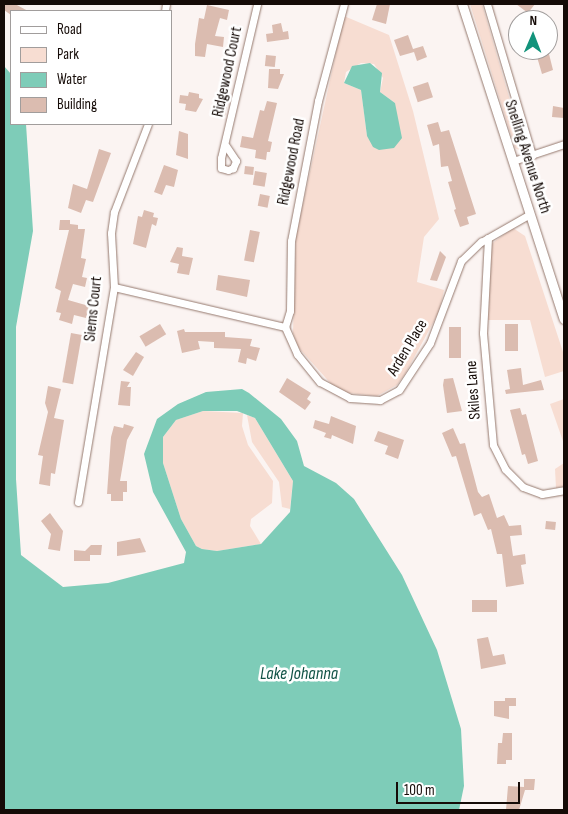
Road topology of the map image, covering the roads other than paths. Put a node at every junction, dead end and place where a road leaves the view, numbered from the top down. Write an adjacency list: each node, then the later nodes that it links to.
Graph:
1 (257, 4): 7 (street, Ridgewood Court)
2 (344, 4): 14 (street, Ridgewood Road)
3 (462, 4): 9 (street, Snelling Avenue North)
4 (487, 4): 8 (street, Snelling Avenue North)
5 (148, 125): 12 (street, Siems Court)
6 (564, 144): 8 (street)
7 (226, 146)
8 (532, 155): 9 (street)
9 (513, 161): 10 (street, Snelling Avenue North)
10 (530, 214): 11 (street, Arden Place); 13 (street, Snelling Avenue North)
11 (488, 238): 14 (street, Arden Place); 15 (street, Skiles Lane)
12 (114, 287): 14 (street); 16 (street, Siems Court)
13 (564, 319)
14 (285, 327)
15 (564, 490)
16 (78, 502)

